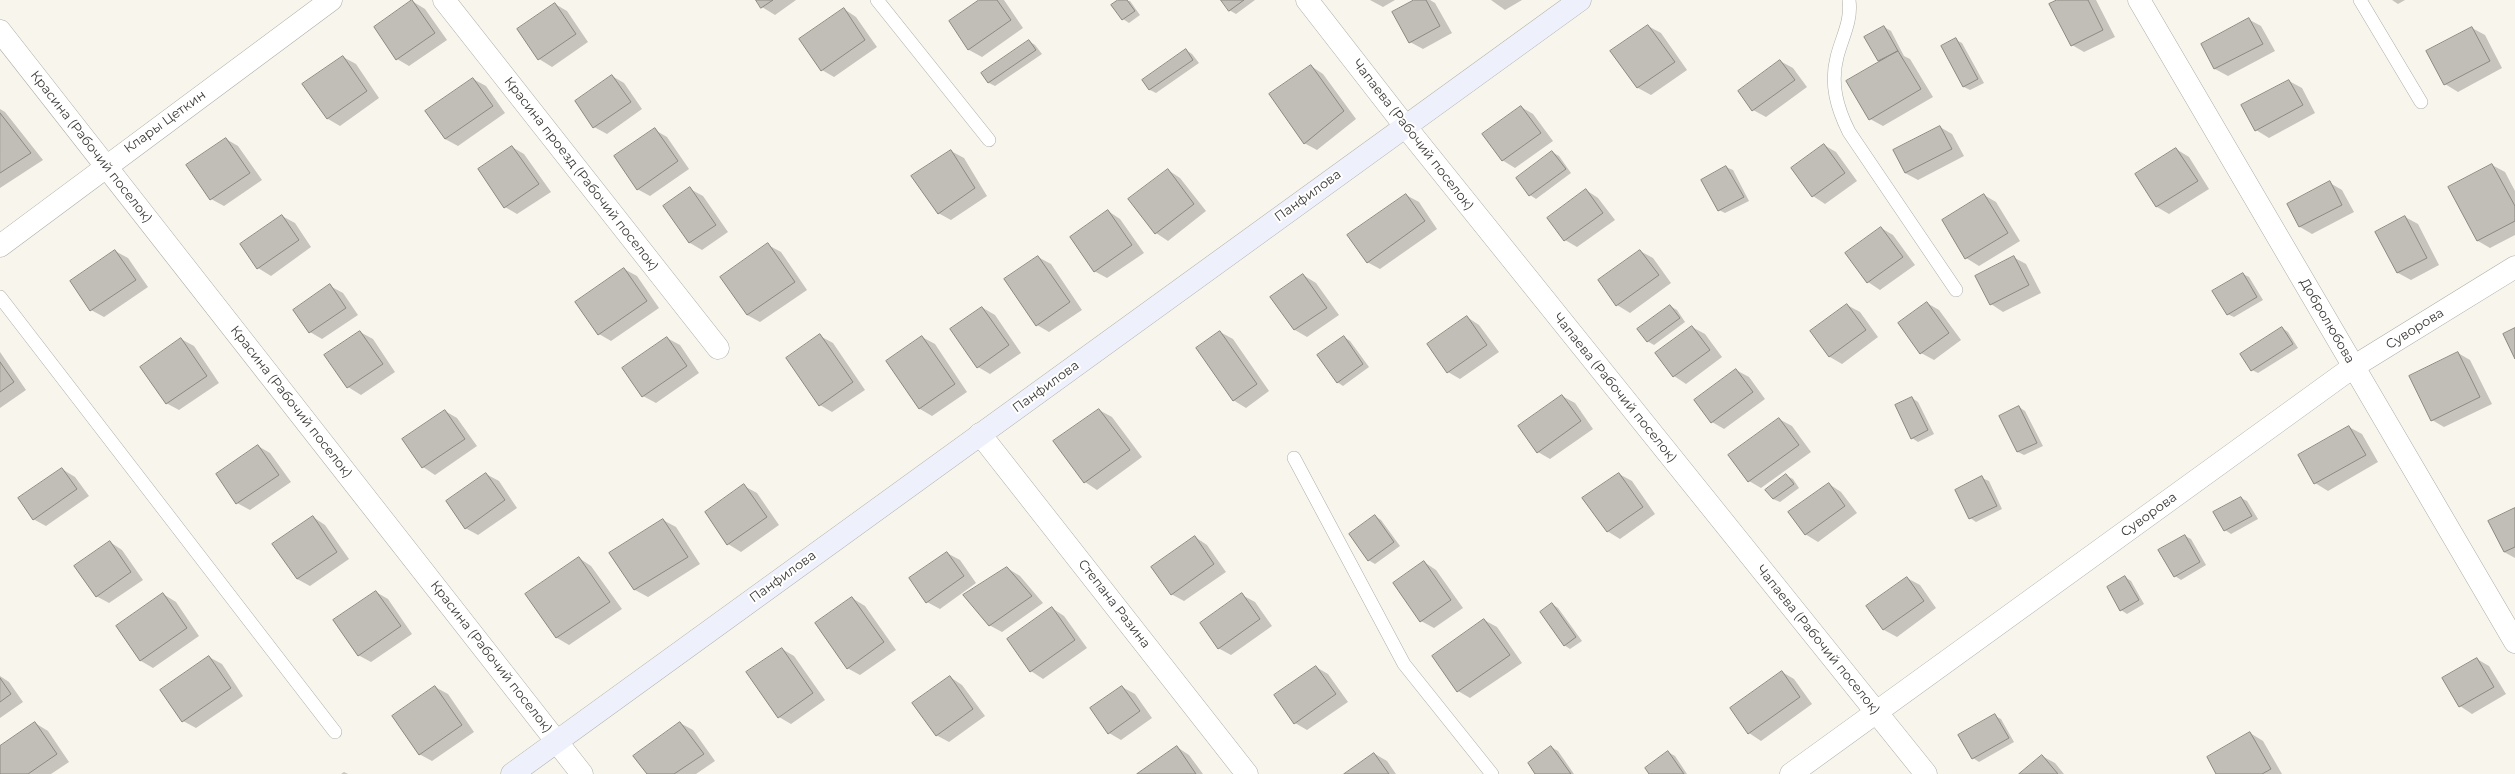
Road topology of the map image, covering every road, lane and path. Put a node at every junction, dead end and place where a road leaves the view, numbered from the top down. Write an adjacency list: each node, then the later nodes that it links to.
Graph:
1 (331, 0): 13 (street, Клары Цеткин)
2 (444, 0): 18 (street, Красина проезд (Рабочий поселок))
3 (877, 0): 12 (lane)
4 (1307, 0): 11 (street, Чапаева (Рабочий поселок))
5 (1580, 0): 11 (street, Панфилова)
6 (1849, 0): 16 (lane)
7 (2139, 0): 19 (street, Добролюбова)
8 (2360, 0): 10 (lane)
9 (0, 31): 13 (street, Красина (Рабочий поселок))
10 (2422, 102)
11 (1405, 126): 20 (street, Панфилова); 23 (street, Чапаева (Рабочий поселок))
12 (989, 140)
13 (106, 166): 14 (street, Клары Цеткин); 25 (street, Красина (Рабочий поселок))
14 (0, 246)
15 (2515, 267): 19 (street, Суворова)
16 (1956, 290)
17 (0, 297): 24 (lane)
18 (718, 348)
19 (2353, 367): 22 (street, Добролюбова); 23 (street, Суворова)
20 (980, 434): 25 (street, Панфилова); 28 (street, Степана Разина)
21 (1294, 458): 29 (lane)
22 (2515, 642)
23 (1876, 712): 30 (street, Суворова); 31 (street, Чапаева (Рабочий поселок))
24 (336, 732)
25 (556, 741): 26 (street, Панфилова); 27 (street, Красина (Рабочий поселок))
26 (512, 774)
27 (582, 774)
28 (1247, 774)
29 (1492, 774)
30 (1791, 774)
31 (1926, 774)

